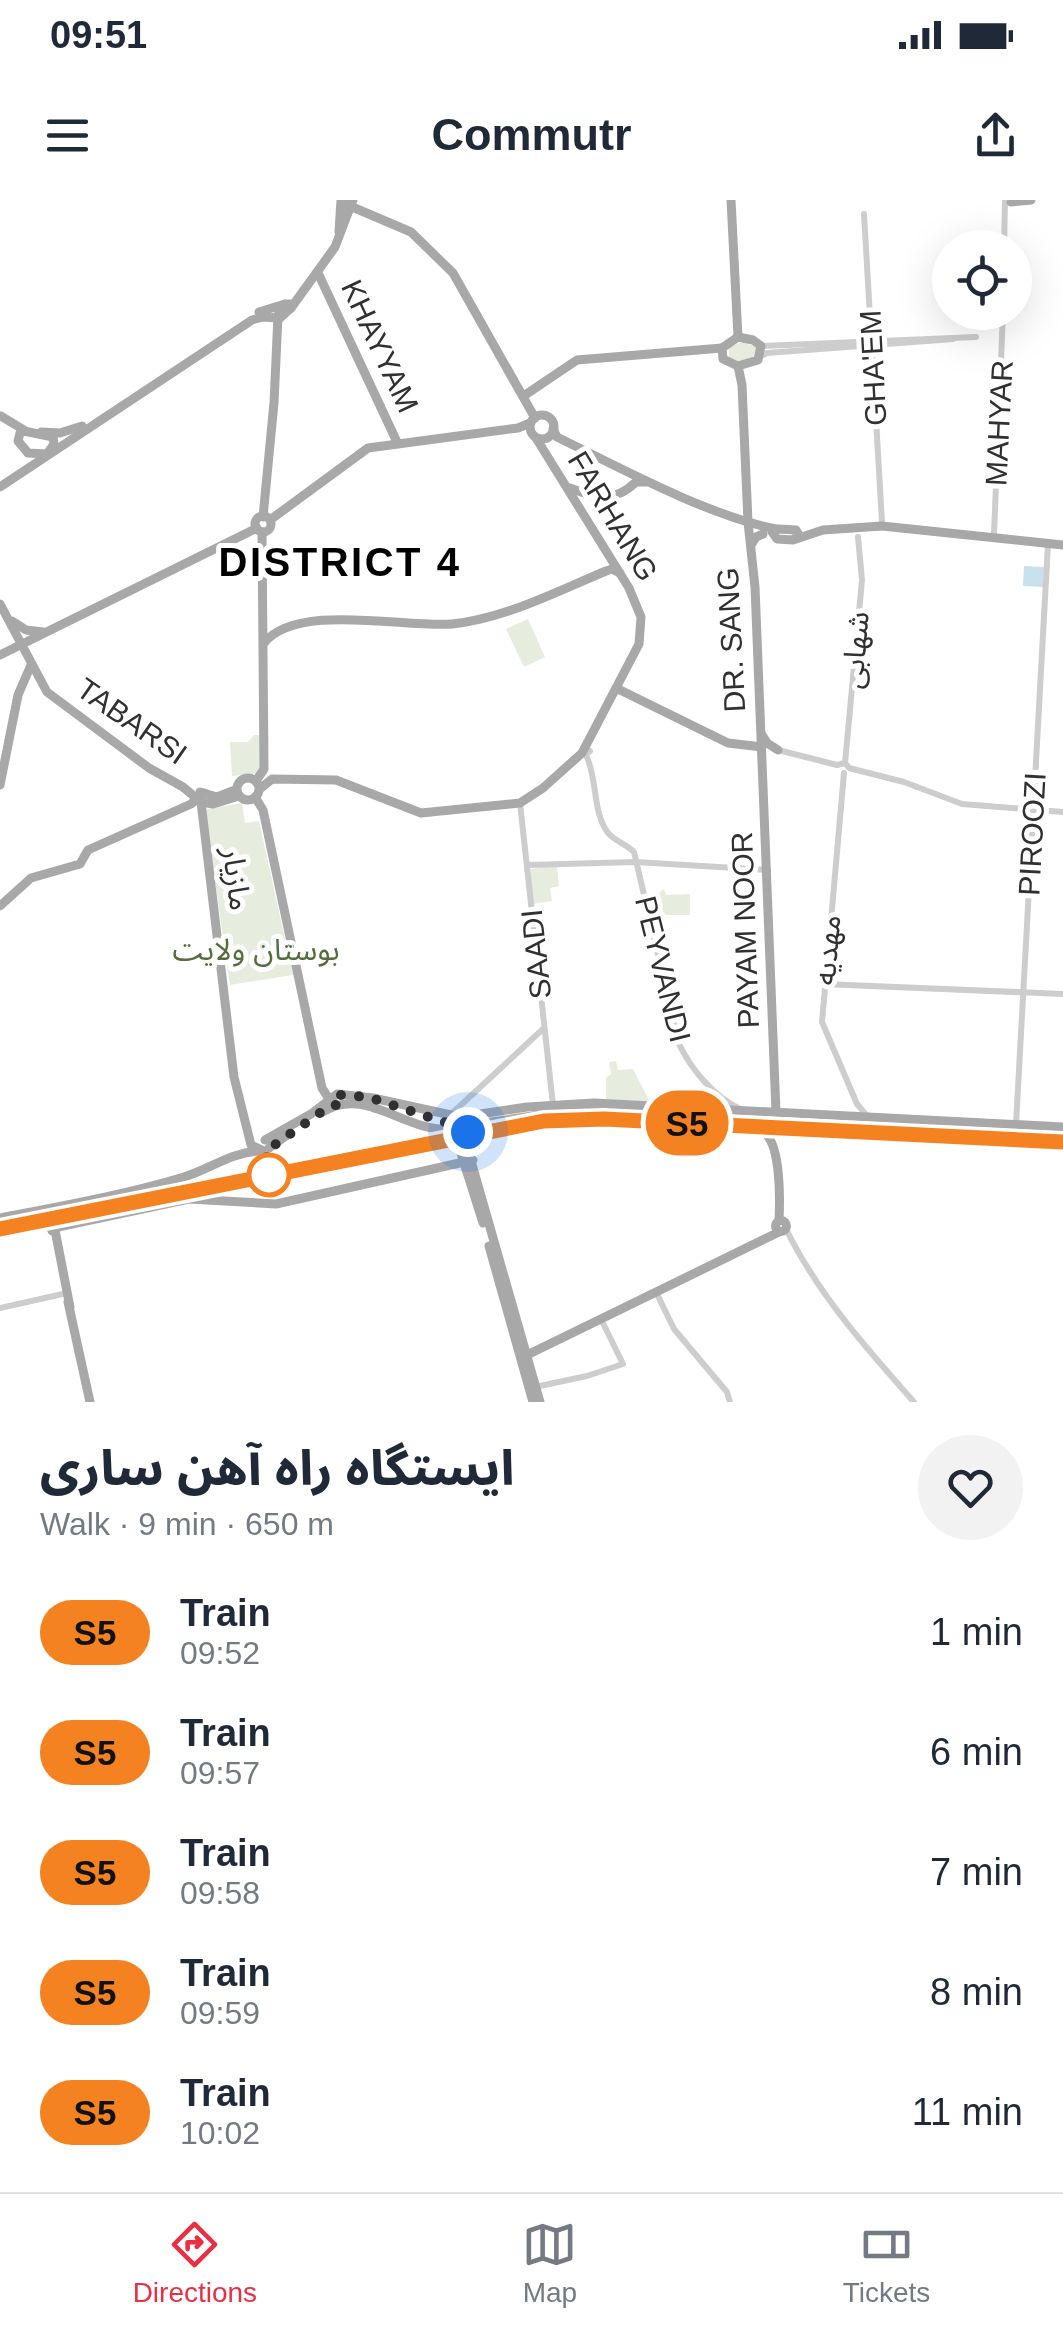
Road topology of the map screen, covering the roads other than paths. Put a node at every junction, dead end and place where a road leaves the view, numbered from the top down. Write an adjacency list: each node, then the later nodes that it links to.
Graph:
1 (731, 200): 14 (main road)
2 (1005, 200): 7 (street)
3 (1013, 200): 4 (main road)
4 (1031, 200)
5 (349, 204): 8 (main road); 9 (main road); 10 (main road)
6 (864, 214): 15 (street, GHA'EM)
7 (1004, 230)
8 (318, 272): 10 (main road); 27 (main road, KHAYYAM)
9 (463, 286): 19 (main road); 21 (main road)
10 (288, 305): 11 (main road)
11 (273, 318): 25 (main road); 36 (main road)
12 (1002, 330): 45 (street, MAHYAR)
13 (976, 337): 15 (street)
14 (738, 338): 16 (main road); 17 (main road)
15 (872, 344): 16 (street); 38 (street, GHA'EM)
16 (761, 351): 18 (main road)
17 (723, 353): 18 (main road); 19 (main road)
18 (742, 366): 37 (main road); 37 (main road)
19 (525, 395): 21 (main road)
20 (1, 415): 22 (main road)
21 (535, 425): 24 (main road); 24 (main road); 27 (main road); 28 (main road, FARHANG)
22 (12, 428): 23 (main road); 26 (main road)
23 (36, 432): 25 (main road); 26 (main road); 29 (main road)
24 (555, 433): 28 (main road); 30 (main road)
25 (68, 436): 29 (main road)
26 (19, 442): 29 (main road); 32 (main road)
27 (397, 442): 36 (main road)
28 (546, 451): 33 (main road, FARHANG)
29 (47, 454): 32 (main road)
30 (616, 466): 31 (main road); 37 (main road)
31 (637, 482): 34 (main road); 37 (main road)
32 (0, 484)
33 (567, 487): 34 (main road); 35 (main road, FARHANG)
34 (586, 494): 35 (main road)
35 (580, 510): 51 (main road, FARHANG)
36 (267, 518): 41 (main road)
37 (747, 521): 43 (main road); 44 (main road); 50 (main road, DR. SANG)
38 (882, 522): 42 (main road); 45 (main road)
39 (868, 526): 40 (main road); 46 (street); 47 (main road)
40 (846, 528): 42 (main road); 46 (street)
41 (260, 530): 57 (main road); 58 (main road)
42 (809, 531): 44 (main road)
43 (763, 534): 44 (main road); 50 (main road, DR. SANG)
44 (778, 534)
45 (994, 534): 47 (main road)
46 (858, 538): 67 (street, شهابی)
47 (1011, 538): 48 (main road); 49 (main road)
48 (1063, 543): 49 (main road)
49 (1048, 544): 75 (street, PIROOZI)
50 (751, 545): 63 (main road, DR. SANG)
51 (608, 553): 52 (main road); 53 (main road, FARHANG)
52 (606, 571): 53 (main road); 58 (main road)
53 (620, 574): 62 (main road, FARHANG)
54 (0, 604): 55 (main road, TABARSI)
55 (10, 618): 56 (main road, TABARSI); 57 (main road)
56 (15, 632): 59 (main road, TABARSI); 60 (main road)
57 (41, 635): 59 (main road); 61 (main road)
58 (264, 643): 68 (main road)
59 (20, 645): 60 (main road); 61 (main road, TABARSI)
60 (1, 654): 61 (main road)
61 (29, 662): 70 (main road); 73 (main road, TABARSI)
62 (616, 688): 63 (main road); 65 (main road, FARHANG)
63 (764, 745): 67 (street); 79 (main road, PAYAM NOOR)
64 (590, 751): 66 (street, PEYVANDI)
65 (576, 760): 66 (street); 74 (main road, FARHANG)
66 (591, 764): 77 (street, PEYVANDI)
67 (844, 767): 75 (street); 81 (street, مهدیه)
68 (264, 769): 69 (main road); 71 (main road)
69 (272, 779): 71 (main road); 74 (main road)
70 (0, 785)
71 (258, 789): 72 (main road); 72 (main road); 84 (main road)
72 (237, 793): 73 (main road, TABARSI)
73 (203, 800): 80 (main road); 110 (main road)
74 (520, 804): 78 (street, SAADI)
75 (1034, 811): 76 (street); 82 (street, PIROOZI)
76 (1063, 812)
77 (636, 862): 78 (street); 79 (street); 90 (street, PEYVANDI)
78 (527, 865): 85 (street, SAADI)
79 (768, 870): 94 (main road, PAYAM NOOR)
80 (0, 906)
81 (823, 984): 82 (street); 86 (street, مهدیه)
82 (1024, 994): 83 (street); 101 (street, PIROOZI)
83 (1063, 997)
84 (306, 1004): 87 (main road); 87 (main road)
85 (543, 1028): 88 (street, SAADI); 89 (street)
86 (853, 1096): 95 (street); 98 (street, مهدیه)
87 (334, 1101): 99 (main road); 110 (main road); 110 (main road)
88 (553, 1104): 91 (main road); 96 (main road)
89 (464, 1105): 96 (street); 99 (street)
90 (721, 1105): 92 (main road); 94 (main road)
91 (591, 1108): 92 (main road); 99 (main road); 111 (main road)
92 (610, 1108): 93 (main road)
93 (657, 1112): 97 (main road); 102 (main road)
94 (776, 1112): 95 (main road)
95 (837, 1115): 98 (main road)
96 (472, 1116): 99 (main road)
97 (696, 1117)
98 (868, 1117): 100 (main road)
99 (450, 1121): 111 (main road); 113 (main road)
100 (952, 1124): 102 (main road); 103 (main road)
101 (1016, 1124): 103 (main road); 105 (main road)
102 (927, 1126): 104 (main road)
103 (967, 1126): 105 (main road)
104 (900, 1127)
105 (1063, 1129)
106 (722, 1130): 107 (main road)
107 (765, 1134): 108 (main road); 112 (main road)
108 (784, 1134): 109 (main road); 112 (main road)
109 (832, 1136)
110 (261, 1144): 114 (main road)
111 (467, 1148): 113 (main road)
112 (775, 1150): 120 (main road)
113 (469, 1165): 119 (main road); 127 (main road)
114 (115, 1192): 115 (main road); 118 (main road); 122 (main road)
115 (94, 1199): 116 (main road); 118 (main road)
116 (37, 1212)
117 (19, 1216): 118 (main road)
118 (0, 1219): 122 (main road)
119 (88, 1221): 122 (main road); 123 (main road)
120 (780, 1223): 124 (main road); 132 (street)
121 (28, 1225): 122 (main road)
122 (55, 1228): 123 (main road); 123 (main road)
123 (66, 1289): 125 (street); 129 (main road)
124 (656, 1292): 126 (main road); 131 (street)
125 (0, 1308)
126 (602, 1319): 127 (main road); 128 (street)
127 (524, 1357): 128 (main road); 130 (main road)
128 (536, 1387): 130 (main road)
129 (90, 1402)
130 (536, 1402)
131 (730, 1402)
132 (914, 1402)

